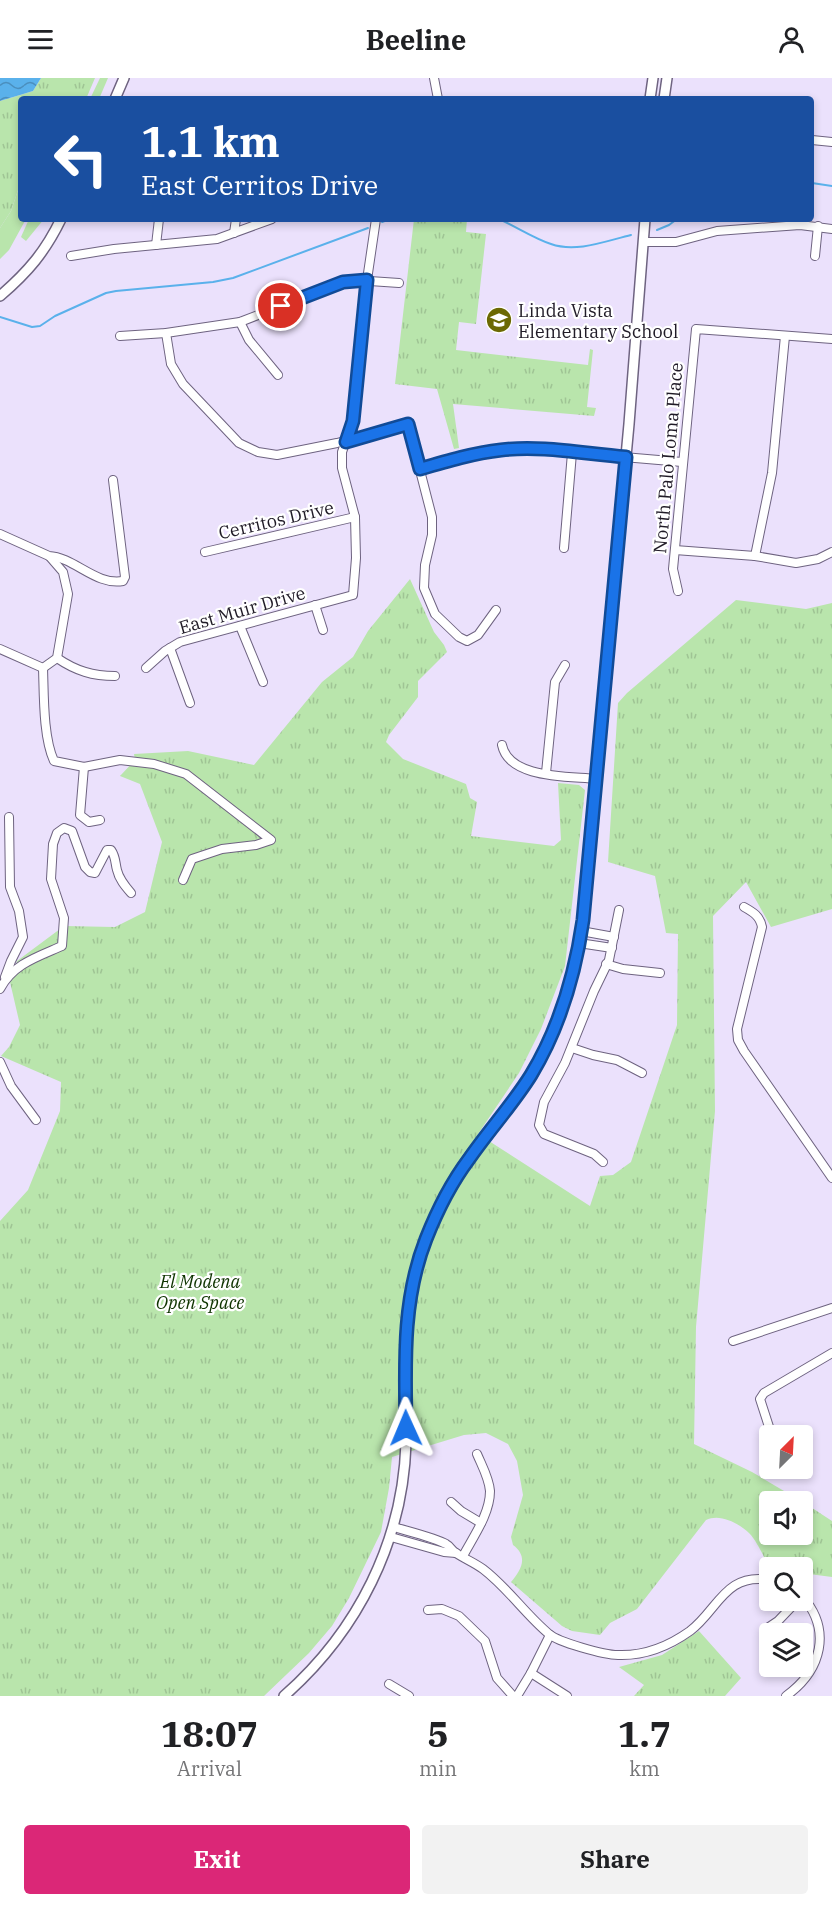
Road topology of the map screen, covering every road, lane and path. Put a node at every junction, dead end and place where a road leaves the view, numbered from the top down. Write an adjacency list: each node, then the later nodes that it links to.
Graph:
1 (124, 78): 5 (main road)
2 (434, 78): 6 (street)
3 (653, 78): 7 (main road)
4 (667, 78): 8 (main road)
5 (116, 96)
6 (437, 96)
7 (650, 96)
8 (664, 96)
9 (814, 140): 10 (street)
10 (832, 142)
11 (59, 222): 26 (main road)
12 (159, 222): 21 (street)
13 (236, 222): 19 (street)
14 (264, 222): 19 (street)
15 (376, 222): 24 (street)
16 (645, 222): 20 (main road)
17 (818, 226): 18 (street); 20 (street); 23 (street)
18 (832, 229)
19 (234, 233): 21 (street)
20 (643, 242): 35 (main road)
21 (156, 245): 22 (street)
22 (71, 256)
23 (815, 256)
24 (367, 280): 25 (street); 27 (street); 33 (street)
25 (399, 284)
26 (0, 296)
27 (240, 322): 28 (street); 32 (street)
28 (166, 333): 29 (street); 33 (street)
29 (120, 336)
30 (785, 336): 31 (street); 36 (street, North Palo Loma Place); 46 (street)
31 (832, 339)
32 (278, 375)
33 (346, 442): 37 (street); 39 (street)
34 (572, 453): 35 (street); 37 (street); 41 (street)
35 (626, 457): 36 (street); 64 (main road)
36 (682, 462): 42 (street, North Palo Loma Place)
37 (420, 469): 49 (street)
38 (113, 480): 45 (street)
39 (355, 517): 43 (street, Cerritos Drive); 48 (street, East Muir Drive)
40 (0, 534): 45 (street)
41 (564, 548)
42 (675, 549): 46 (street); 47 (street, North Palo Loma Place)
43 (205, 552)
44 (832, 552): 46 (street)
45 (49, 556): 54 (street)
46 (755, 556)
47 (678, 591)
48 (315, 604): 50 (street, East Muir Drive); 51 (street)
49 (496, 610)
50 (240, 626): 52 (street, East Muir Drive); 59 (street)
51 (323, 630)
52 (170, 648): 57 (street, East Muir Drive); 60 (street)
53 (0, 649): 56 (street)
54 (57, 658): 56 (street); 58 (street)
55 (565, 666): 63 (street)
56 (43, 668): 62 (street)
57 (146, 668)
58 (115, 676)
59 (263, 682)
60 (190, 703)
61 (502, 745): 63 (street)
62 (84, 767): 66 (street); 67 (street)
63 (546, 773): 64 (street)
64 (596, 779): 71 (main road)
65 (9, 817): 77 (street)
66 (100, 820)
67 (183, 880)
68 (131, 893): 77 (street)
69 (744, 907): 83 (street)
70 (620, 910): 72 (street)
71 (581, 932): 72 (street); 73 (main road)
72 (614, 937): 74 (street)
73 (579, 943): 74 (street); 91 (main road)
74 (612, 948): 75 (street)
75 (606, 964): 76 (street); 78 (street)
76 (660, 974)
77 (2, 985)
78 (572, 1048): 80 (street); 82 (street)
79 (0, 1062): 81 (street)
80 (642, 1073)
81 (36, 1120)
82 (603, 1162)
83 (832, 1178)
84 (832, 1308): 85 (street)
85 (733, 1341)
86 (832, 1353): 87 (street)
87 (768, 1425)
88 (477, 1454): 90 (street)
89 (451, 1502): 90 (street)
90 (481, 1523): 92 (street)
91 (392, 1532): 92 (street); 101 (main road)
92 (459, 1555): 98 (street)
93 (759, 1578): 98 (street)
94 (813, 1609): 105 (street)
95 (428, 1610): 103 (street)
96 (788, 1611): 97 (street)
97 (775, 1623)
98 (550, 1635): 99 (street)
99 (531, 1673): 103 (street); 104 (street)
100 (389, 1684): 102 (street)
101 (284, 1696)
102 (409, 1696)
103 (515, 1696)
104 (567, 1696)
105 (786, 1696)

